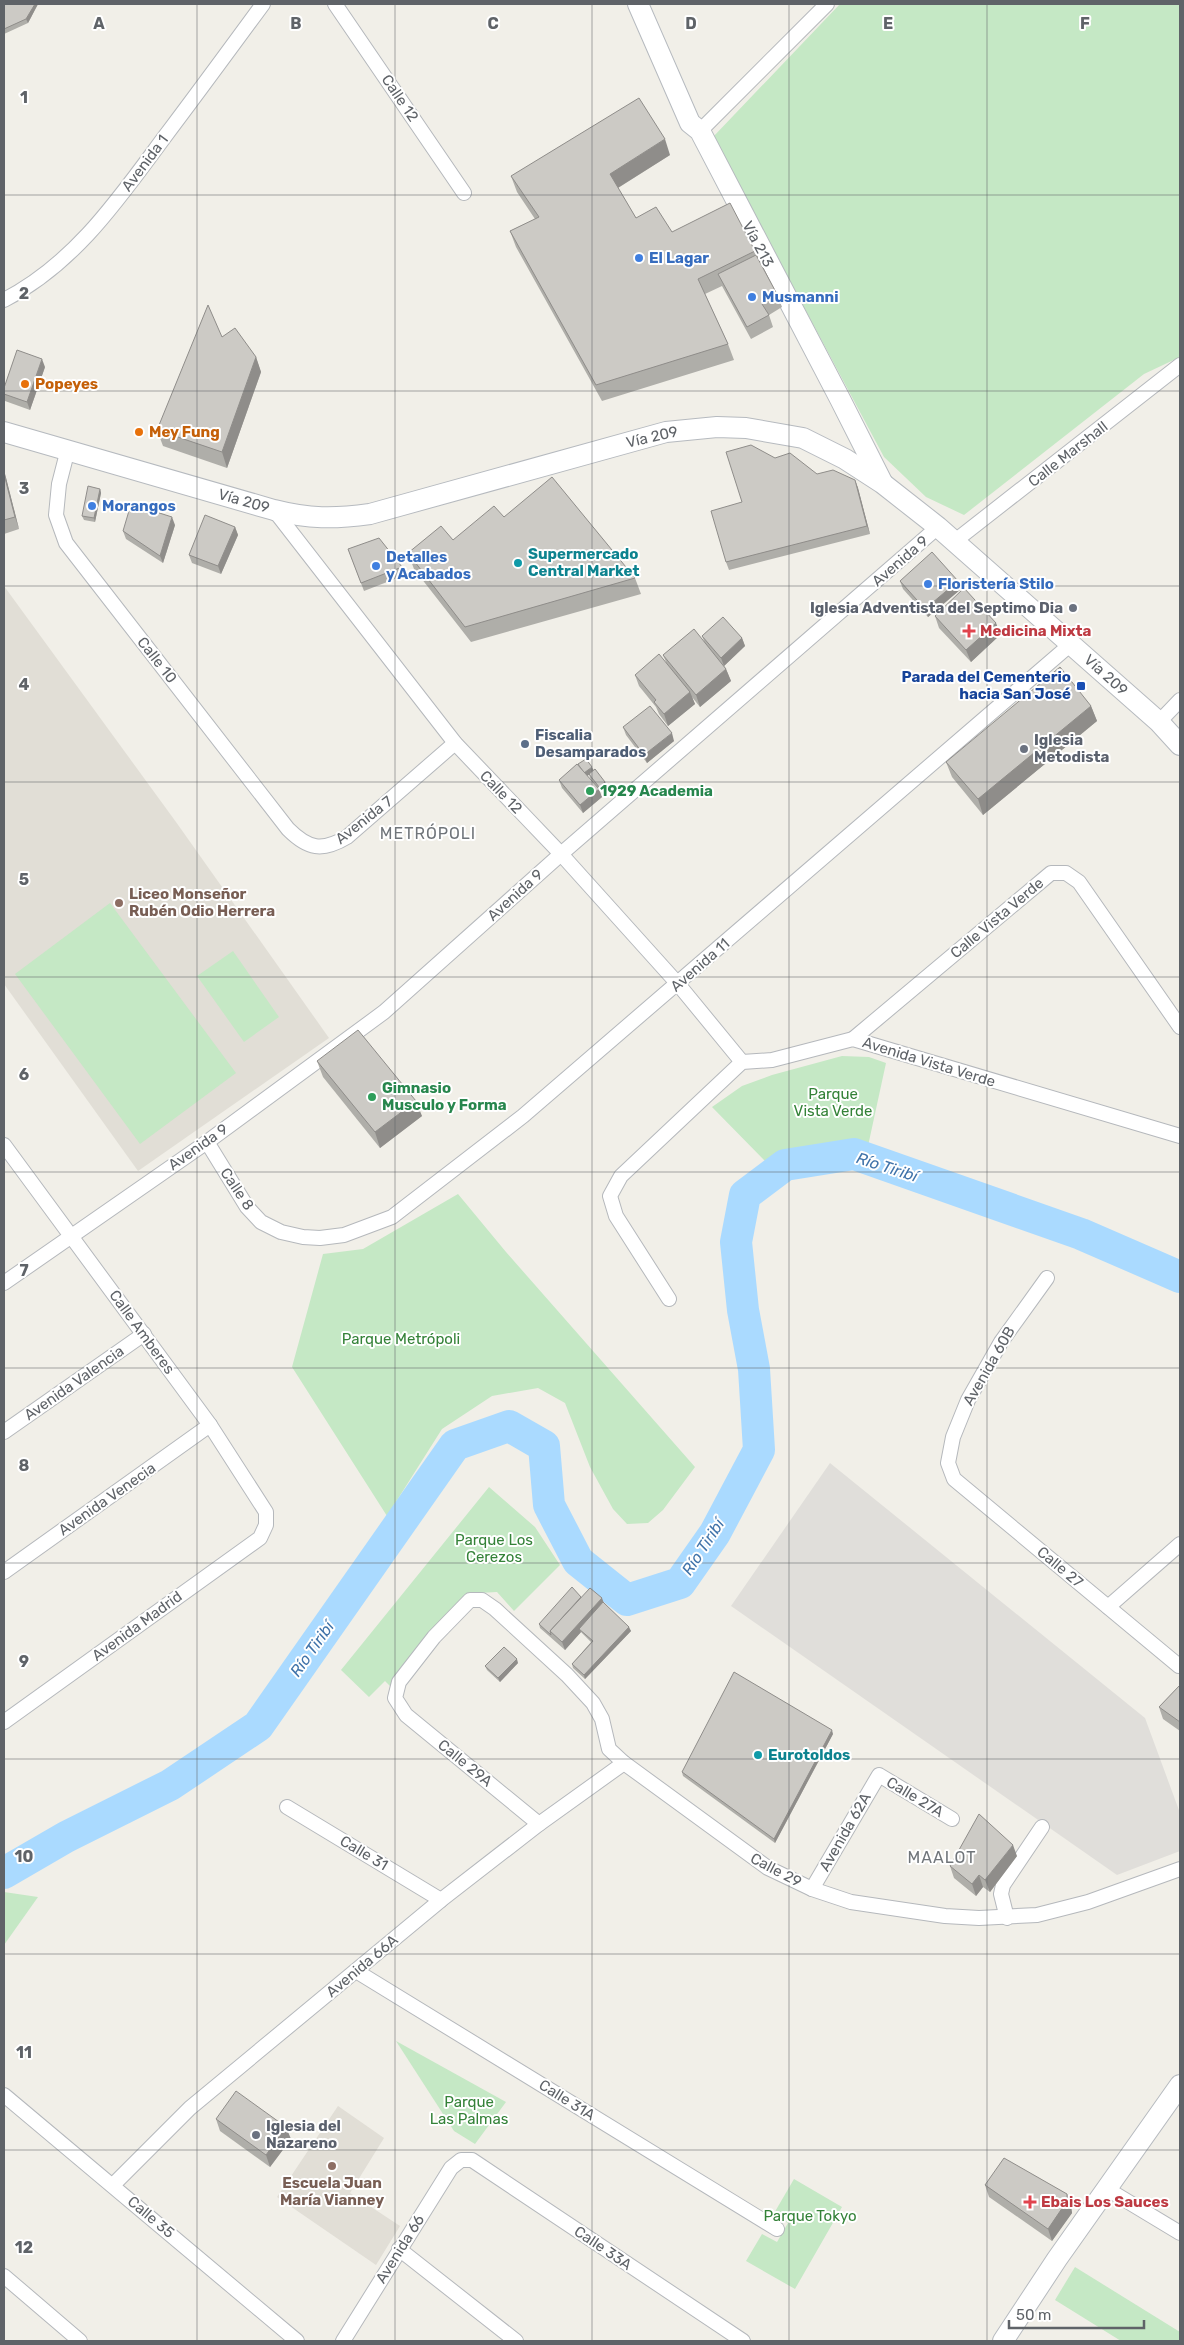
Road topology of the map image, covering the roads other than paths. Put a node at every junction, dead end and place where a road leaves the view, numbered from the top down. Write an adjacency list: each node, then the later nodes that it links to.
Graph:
1 (263, 4): 7 (street, Avenida 1)
2 (335, 4): 6 (street, Calle 12)
3 (638, 4): 5 (main road, Vía 213)
4 (827, 4): 5 (street)
5 (700, 131): 13 (main road, Vía 213)
6 (464, 193)
7 (4, 300)
8 (1180, 365): 16 (street, Calle Marshall)
9 (4, 432): 10 (main road, Vía 209)
10 (31, 439): 11 (main road, Vía 209); 12 (main road, Vía 209)
11 (4, 443)
12 (68, 449): 14 (main road, Vía 209); 22 (street, Calle 10)
13 (882, 483): 14 (main road, Vía 209); 15 (main road, Vía 209)
14 (274, 510): 20 (street, Calle 12)
15 (938, 527): 16 (main road, Vía 209); 23 (street, Avenida 9)
16 (955, 542): 17 (main road, Vía 209)
17 (1071, 644): 19 (main road, Vía 209); 24 (street, Avenida 11)
18 (1180, 700): 19 (street)
19 (1159, 722): 21 (main road, Vía 209)
20 (455, 743): 22 (street, Avenida 7); 23 (street, Calle 12)
21 (1180, 746)
22 (314, 847)
23 (561, 854): 24 (street, Calle 12); 29 (street, Avenida 9)
24 (678, 984): 27 (street, Calle 12); 32 (street, Avenida 11)
25 (1180, 1027): 26 (street, Calle Vista Verde)
26 (853, 1039): 27 (street, Avenida Vista Verde); 28 (street, Avenida Vista Verde)
27 (742, 1062): 35 (street)
28 (1180, 1136)
29 (207, 1142): 31 (street, Avenida 9); 32 (street, Calle 8)
30 (4, 1145): 31 (street, Calle Amberes)
31 (70, 1235): 34 (street, Avenida 9); 36 (street, Calle Amberes)
32 (303, 1237)
33 (1047, 1278): 39 (street, Avenida 60B)
34 (4, 1283)
35 (669, 1299)
36 (144, 1334): 37 (street, Calle Amberes); 38 (street, Avenida Valencia)
37 (210, 1425): 40 (street, Calle Amberes); 42 (street, Avenida Venecia)
38 (4, 1432)
39 (948, 1463): 44 (street, Calle 27)
40 (266, 1525): 46 (street, Avenida Madrid)
41 (1180, 1544): 44 (street)
42 (4, 1572)
43 (470, 1600): 47 (street, Calle 29); 51 (street, Calle 29A)
44 (1108, 1607): 45 (street, Calle 27)
45 (1180, 1666)
46 (4, 1722)
47 (624, 1763): 51 (street, Avenida 66A); 54 (street, Calle 29)
48 (879, 1775): 50 (street, Calle 27A); 54 (street, Avenida 62A)
49 (287, 1807): 55 (street, Calle 31)
50 (952, 1819)
51 (539, 1824): 55 (street, Avenida 66A)
52 (1042, 1826): 56 (street)
53 (1180, 1869): 56 (street, Calle 29)
54 (812, 1889): 56 (street, Calle 29)
55 (441, 1900): 57 (street, Avenida 66A)
56 (1007, 1918)
57 (356, 1971): 61 (street, Avenida 66A); 63 (street, Calle 31A)
58 (1180, 2085): 62 (main road)
59 (4, 2095): 61 (street, Calle 35)
60 (462, 2160): 65 (street, Avenida 66); 71 (street, Calle 33A)
61 (113, 2185): 68 (street, Calle 35)
62 (1107, 2189): 64 (street); 72 (main road)
63 (777, 2229)
64 (1180, 2233)
65 (399, 2249): 69 (street, Avenida 66); 70 (street)
66 (4, 2276): 67 (street)
67 (80, 2341)
68 (297, 2341)
69 (343, 2341)
70 (516, 2341)
71 (744, 2341)
72 (1003, 2341)

